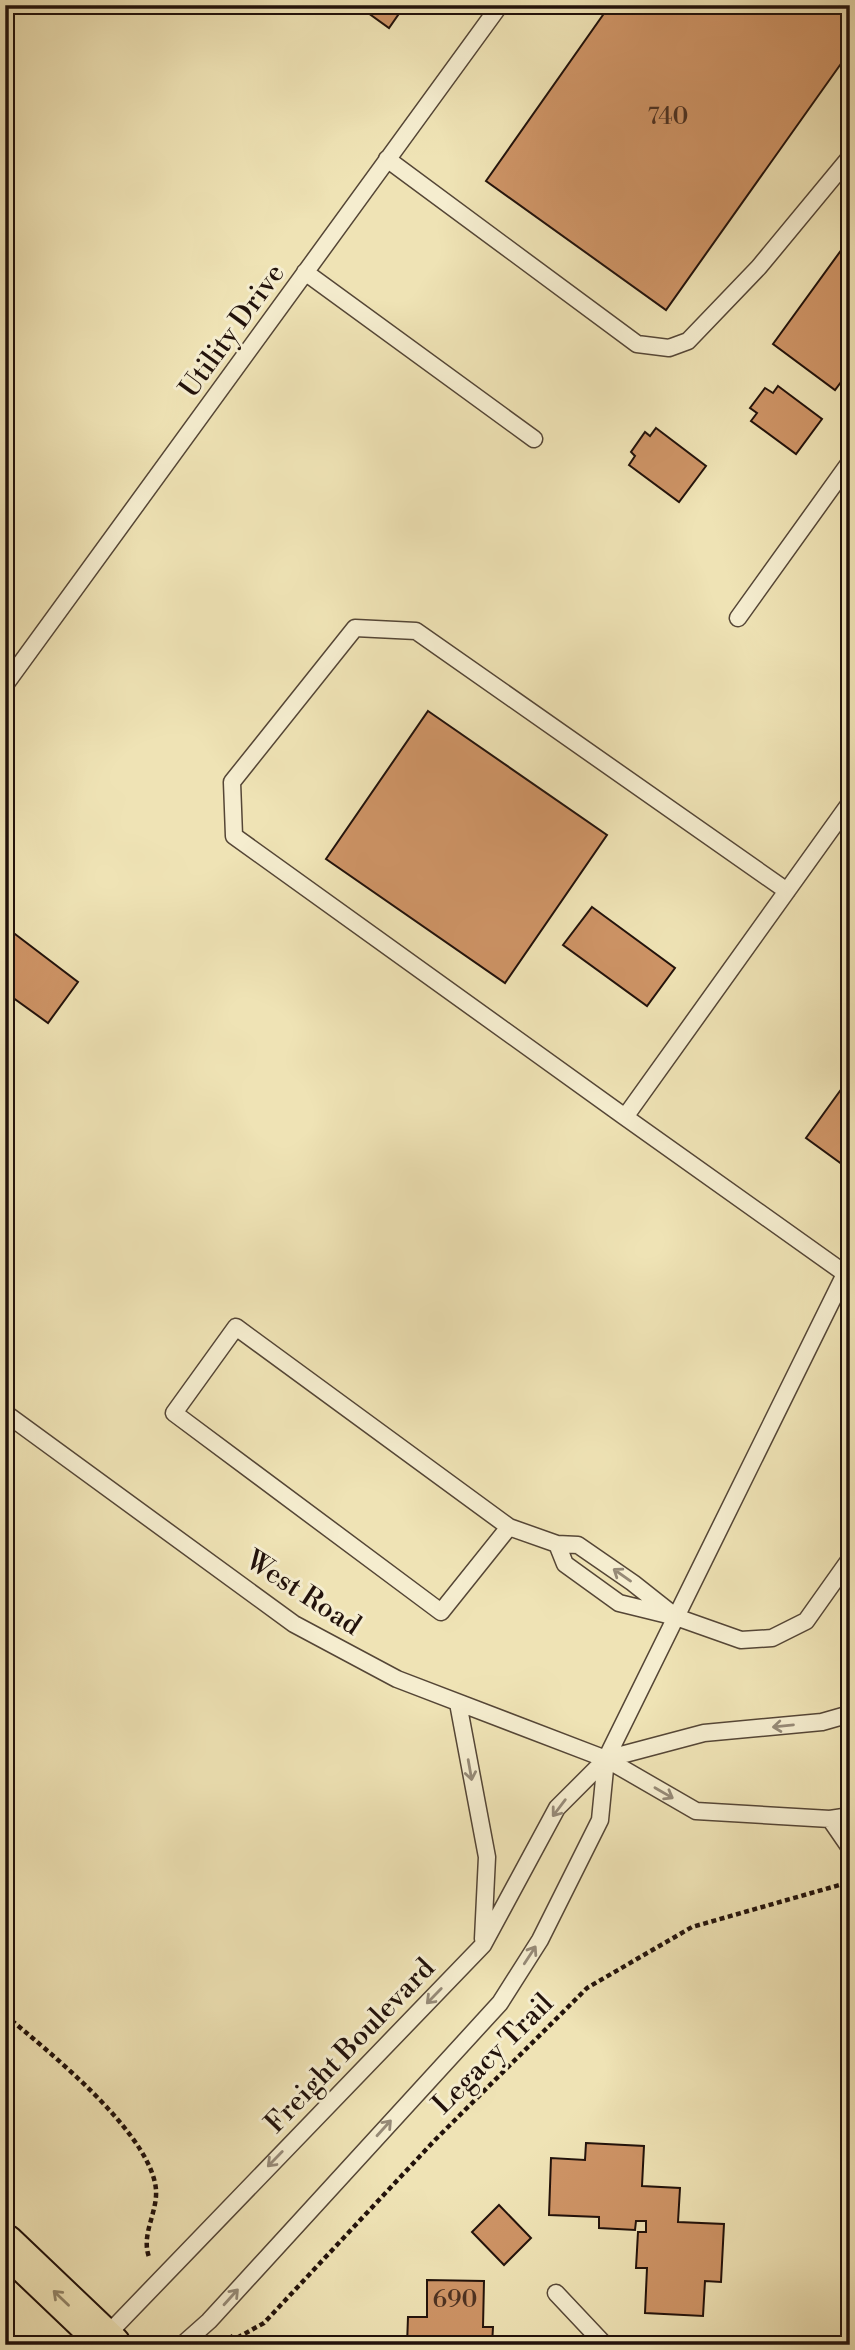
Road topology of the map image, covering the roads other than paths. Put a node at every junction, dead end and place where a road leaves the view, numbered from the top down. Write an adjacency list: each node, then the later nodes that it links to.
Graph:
1 (500, 5): 3 (lane, Utility Drive)
2 (850, 157): 3 (lane)
3 (387, 159): 4 (lane, Utility Drive)
4 (305, 272): 5 (lane); 8 (lane, Utility Drive)
5 (534, 439)
6 (850, 462): 7 (lane)
7 (737, 618)
8 (5, 685)
9 (850, 803): 10 (lane)
10 (787, 891): 11 (lane); 11 (lane)
11 (625, 1116): 12 (lane)
12 (847, 1276): 17 (lane)
13 (5, 1413): 18 (lane, West Road)
14 (509, 1527): 14 (lane); 15 (lane)
15 (557, 1544): 17 (lane, one-way to 15); 17 (lane)
16 (850, 1559): 17 (lane)
17 (676, 1617): 20 (lane)
18 (458, 1703): 20 (lane, West Road); 24 (lane, one-way to 24)
19 (850, 1714): 20 (lane, one-way to 20)
20 (606, 1759): 22 (lane, one-way to 22); 24 (lane, Freight Boulevard, one-way to 24); 28 (lane, one-way to 20)
21 (850, 1816): 22 (lane)
22 (830, 1819): 23 (lane)
23 (850, 1848)
24 (483, 1945): 27 (lane, Freight Boulevard, one-way to 27)
25 (5, 2244): 27 (main road, one-way to 25)
26 (556, 2293): 29 (lane)
27 (104, 2342)
28 (182, 2345)
29 (605, 2345)

